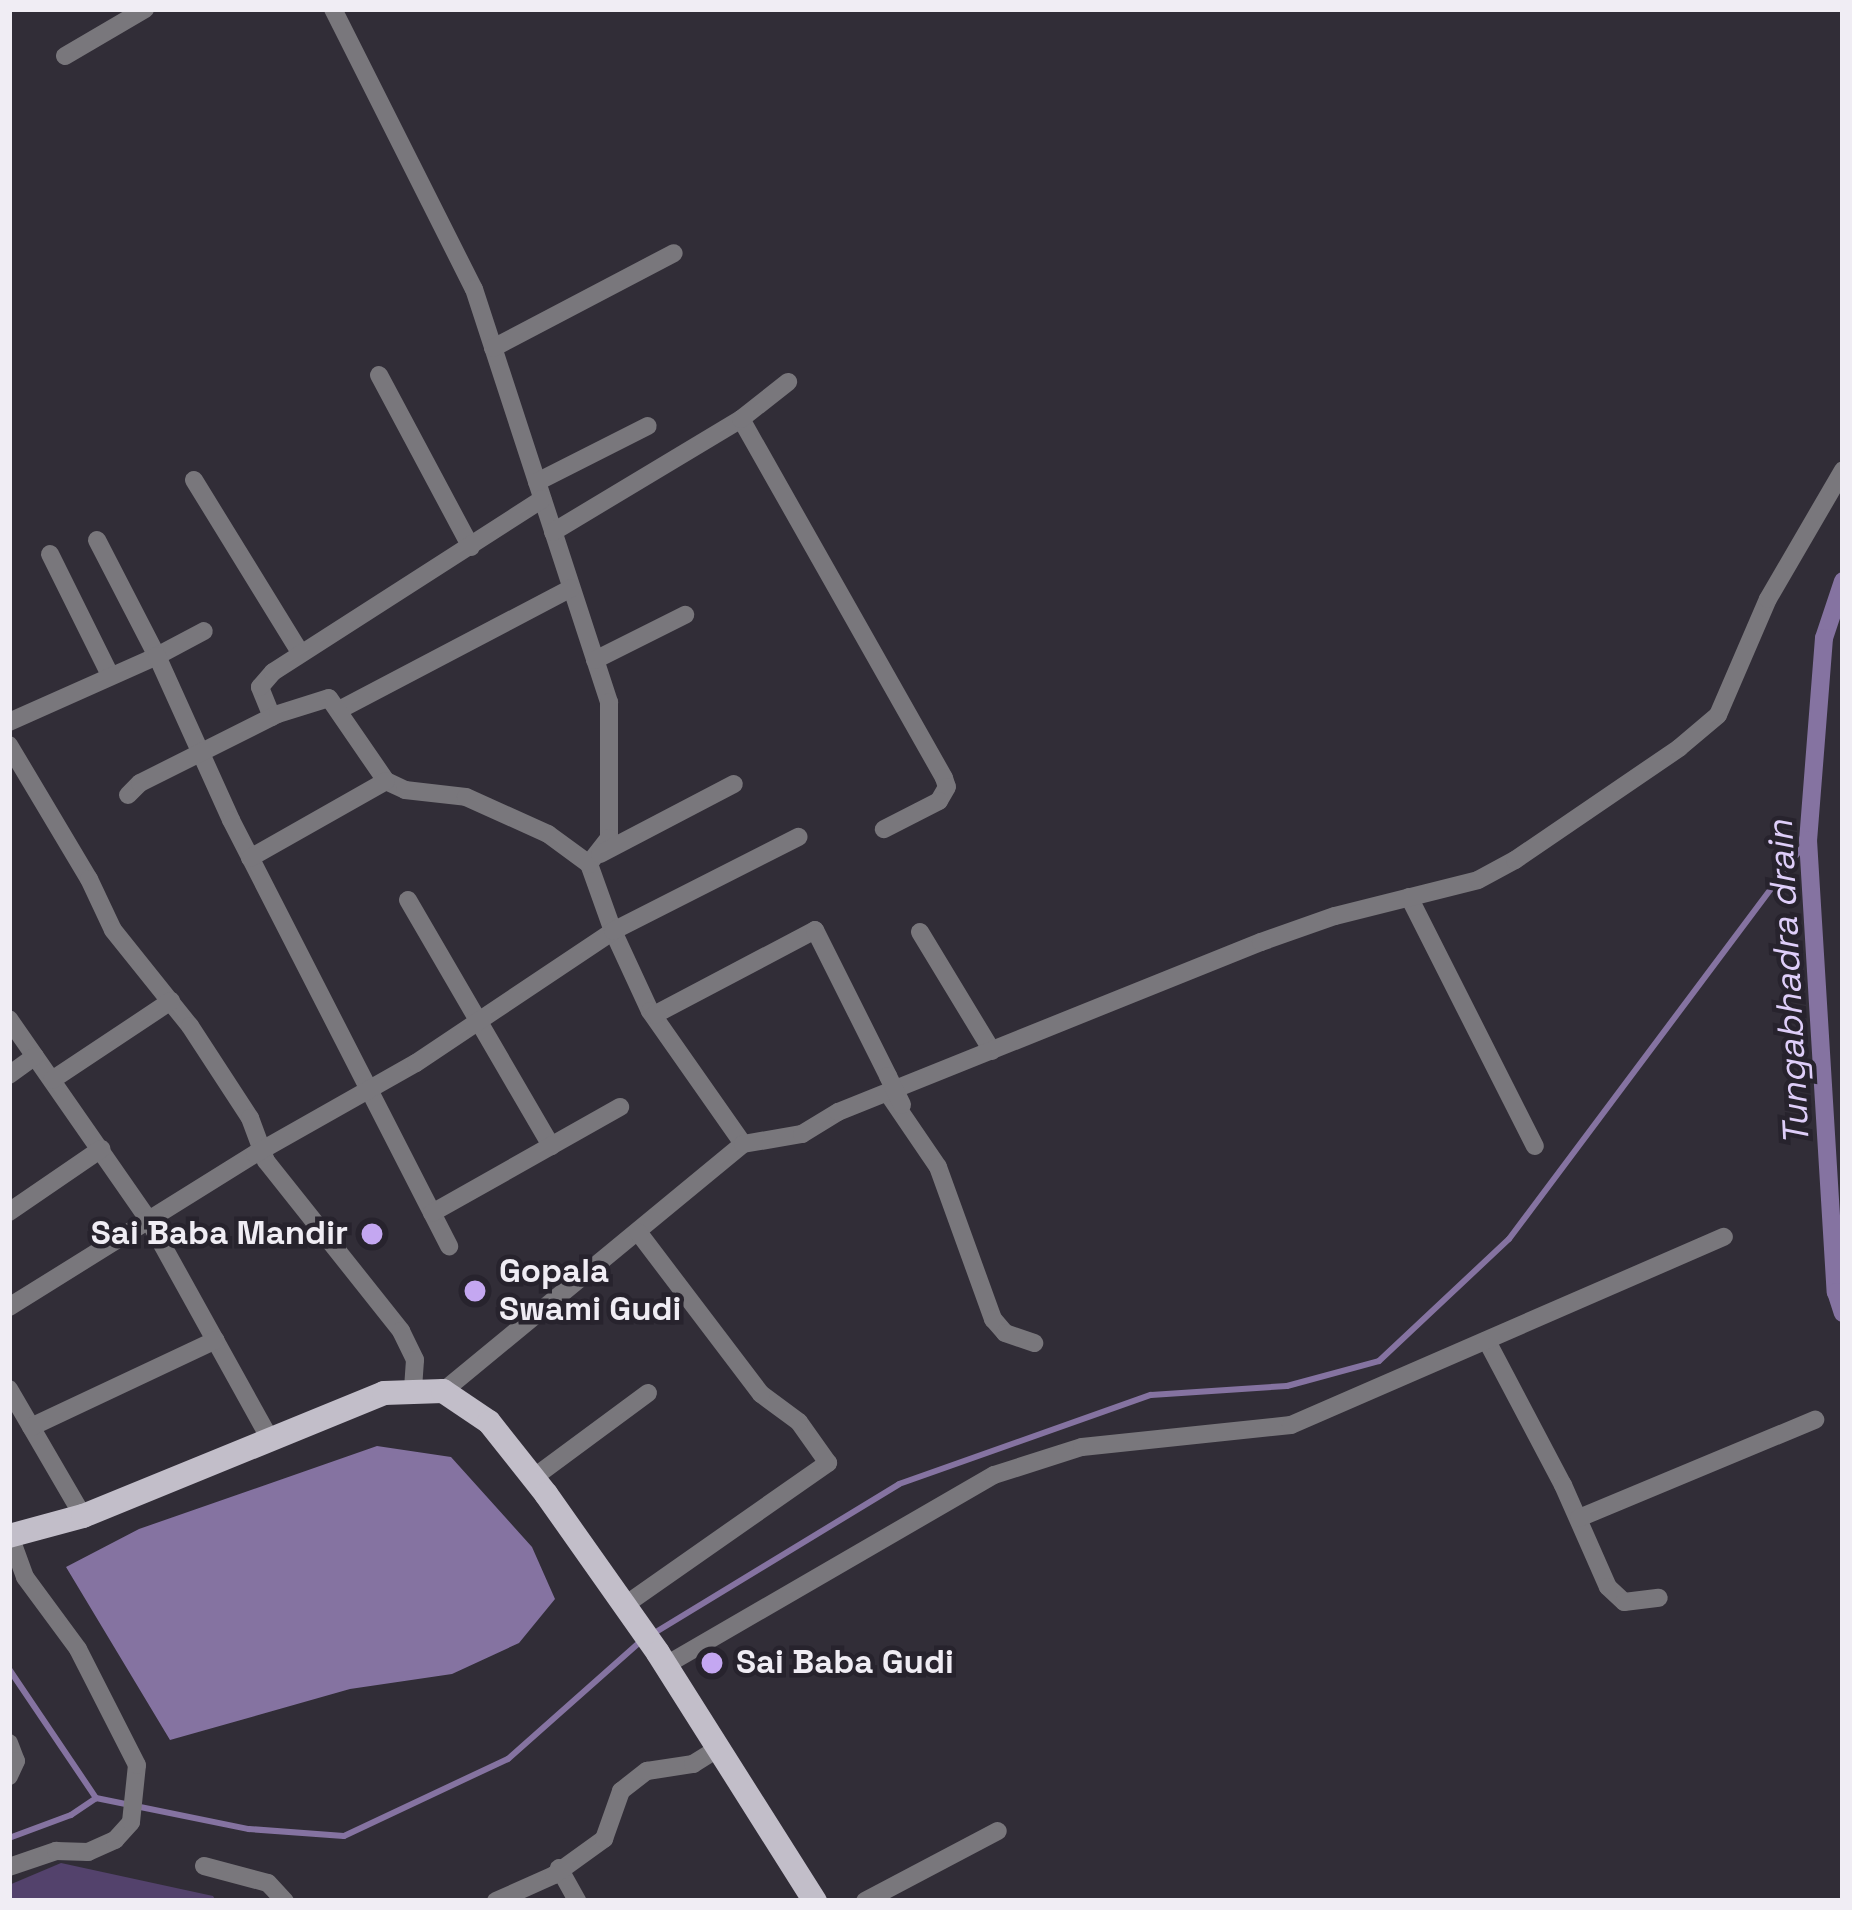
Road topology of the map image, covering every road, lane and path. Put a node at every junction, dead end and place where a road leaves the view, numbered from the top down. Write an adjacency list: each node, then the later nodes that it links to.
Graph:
1 (145, 9): 3 (street)
2 (333, 9): 5 (street)
3 (65, 56)
4 (674, 253): 5 (street)
5 (493, 348): 12 (street)
6 (379, 374): 15 (street)
7 (788, 382): 8 (street)
8 (741, 419): 13 (street); 32 (street)
9 (648, 427): 12 (street)
10 (1843, 470): 36 (street)
11 (194, 481): 20 (street)
12 (539, 490): 13 (street); 15 (street)
13 (553, 532): 17 (street)
14 (97, 540): 21 (street)
15 (471, 548): 20 (street)
16 (50, 554): 23 (street)
17 (572, 588): 22 (street); 24 (street)
18 (685, 615): 22 (street)
19 (204, 631): 21 (street)
20 (300, 652): 25 (street)
21 (157, 656): 23 (street); 28 (street)
22 (595, 660): 35 (street)
23 (110, 675): 26 (street)
24 (341, 709): 25 (street); 29 (street)
25 (272, 717): 28 (street)
26 (9, 722)
27 (9, 745): 40 (street)
28 (200, 753): 31 (street); 34 (street)
29 (386, 781): 34 (street); 35 (street)
30 (734, 784): 35 (street)
31 (128, 795)
32 (884, 829)
33 (798, 837): 38 (street)
34 (250, 858): 48 (street)
35 (592, 860): 38 (street)
36 (1409, 897): 44 (street); 53 (street)
37 (407, 900): 43 (street)
38 (613, 931): 41 (street); 43 (street)
39 (920, 932): 44 (street)
40 (171, 1000): 47 (street); 54 (street)
41 (654, 1016): 49 (street); 51 (street)
42 (9, 1019): 45 (street)
43 (477, 1023): 48 (street); 52 (street)
44 (992, 1051): 49 (street)
45 (35, 1056): 46 (street); 47 (street)
46 (9, 1076)
47 (52, 1080): 55 (street)
48 (370, 1089): 54 (street); 57 (street)
49 (893, 1092): 51 (street); 65 (street)
50 (620, 1107): 52 (street)
51 (743, 1144): 59 (street)
52 (551, 1146): 57 (street)
53 (1535, 1146)
54 (265, 1148): 58 (street); 67 (street)
55 (101, 1149): 56 (street); 58 (street)
56 (9, 1212)
57 (432, 1213): 61 (street)
58 (148, 1219): 62 (street); 63 (street)
59 (638, 1232): 68 (street); 78 (street)
60 (1724, 1238): 64 (street)
61 (449, 1246)
62 (9, 1307)
63 (216, 1340): 71 (street); 72 (street)
64 (1488, 1342): 75 (street); 79 (street)
65 (1034, 1343)
66 (9, 1389): 71 (street)
67 (413, 1390): 68 (main road); 72 (main road)
68 (443, 1391): 73 (main road)
69 (648, 1394): 73 (street)
70 (1814, 1420): 75 (street)
71 (31, 1427): 74 (street)
72 (270, 1439): 74 (main road)
73 (533, 1478): 78 (main road)
74 (83, 1516): 76 (main road)
75 (1579, 1518): 77 (street)
76 (9, 1536): 85 (street)
77 (1659, 1598)
78 (631, 1614): 79 (main road)
79 (662, 1659): 81 (main road)
80 (9, 1743): 82 (street)
81 (720, 1747): 86 (street); 91 (main road)
82 (9, 1776)
83 (998, 1831): 92 (street)
84 (204, 1866): 88 (street)
85 (9, 1867)
86 (559, 1868): 87 (street); 90 (street)
87 (525, 1895): 89 (street)
88 (285, 1901)
89 (496, 1901)
90 (577, 1901)
91 (815, 1901)
92 (865, 1901)

